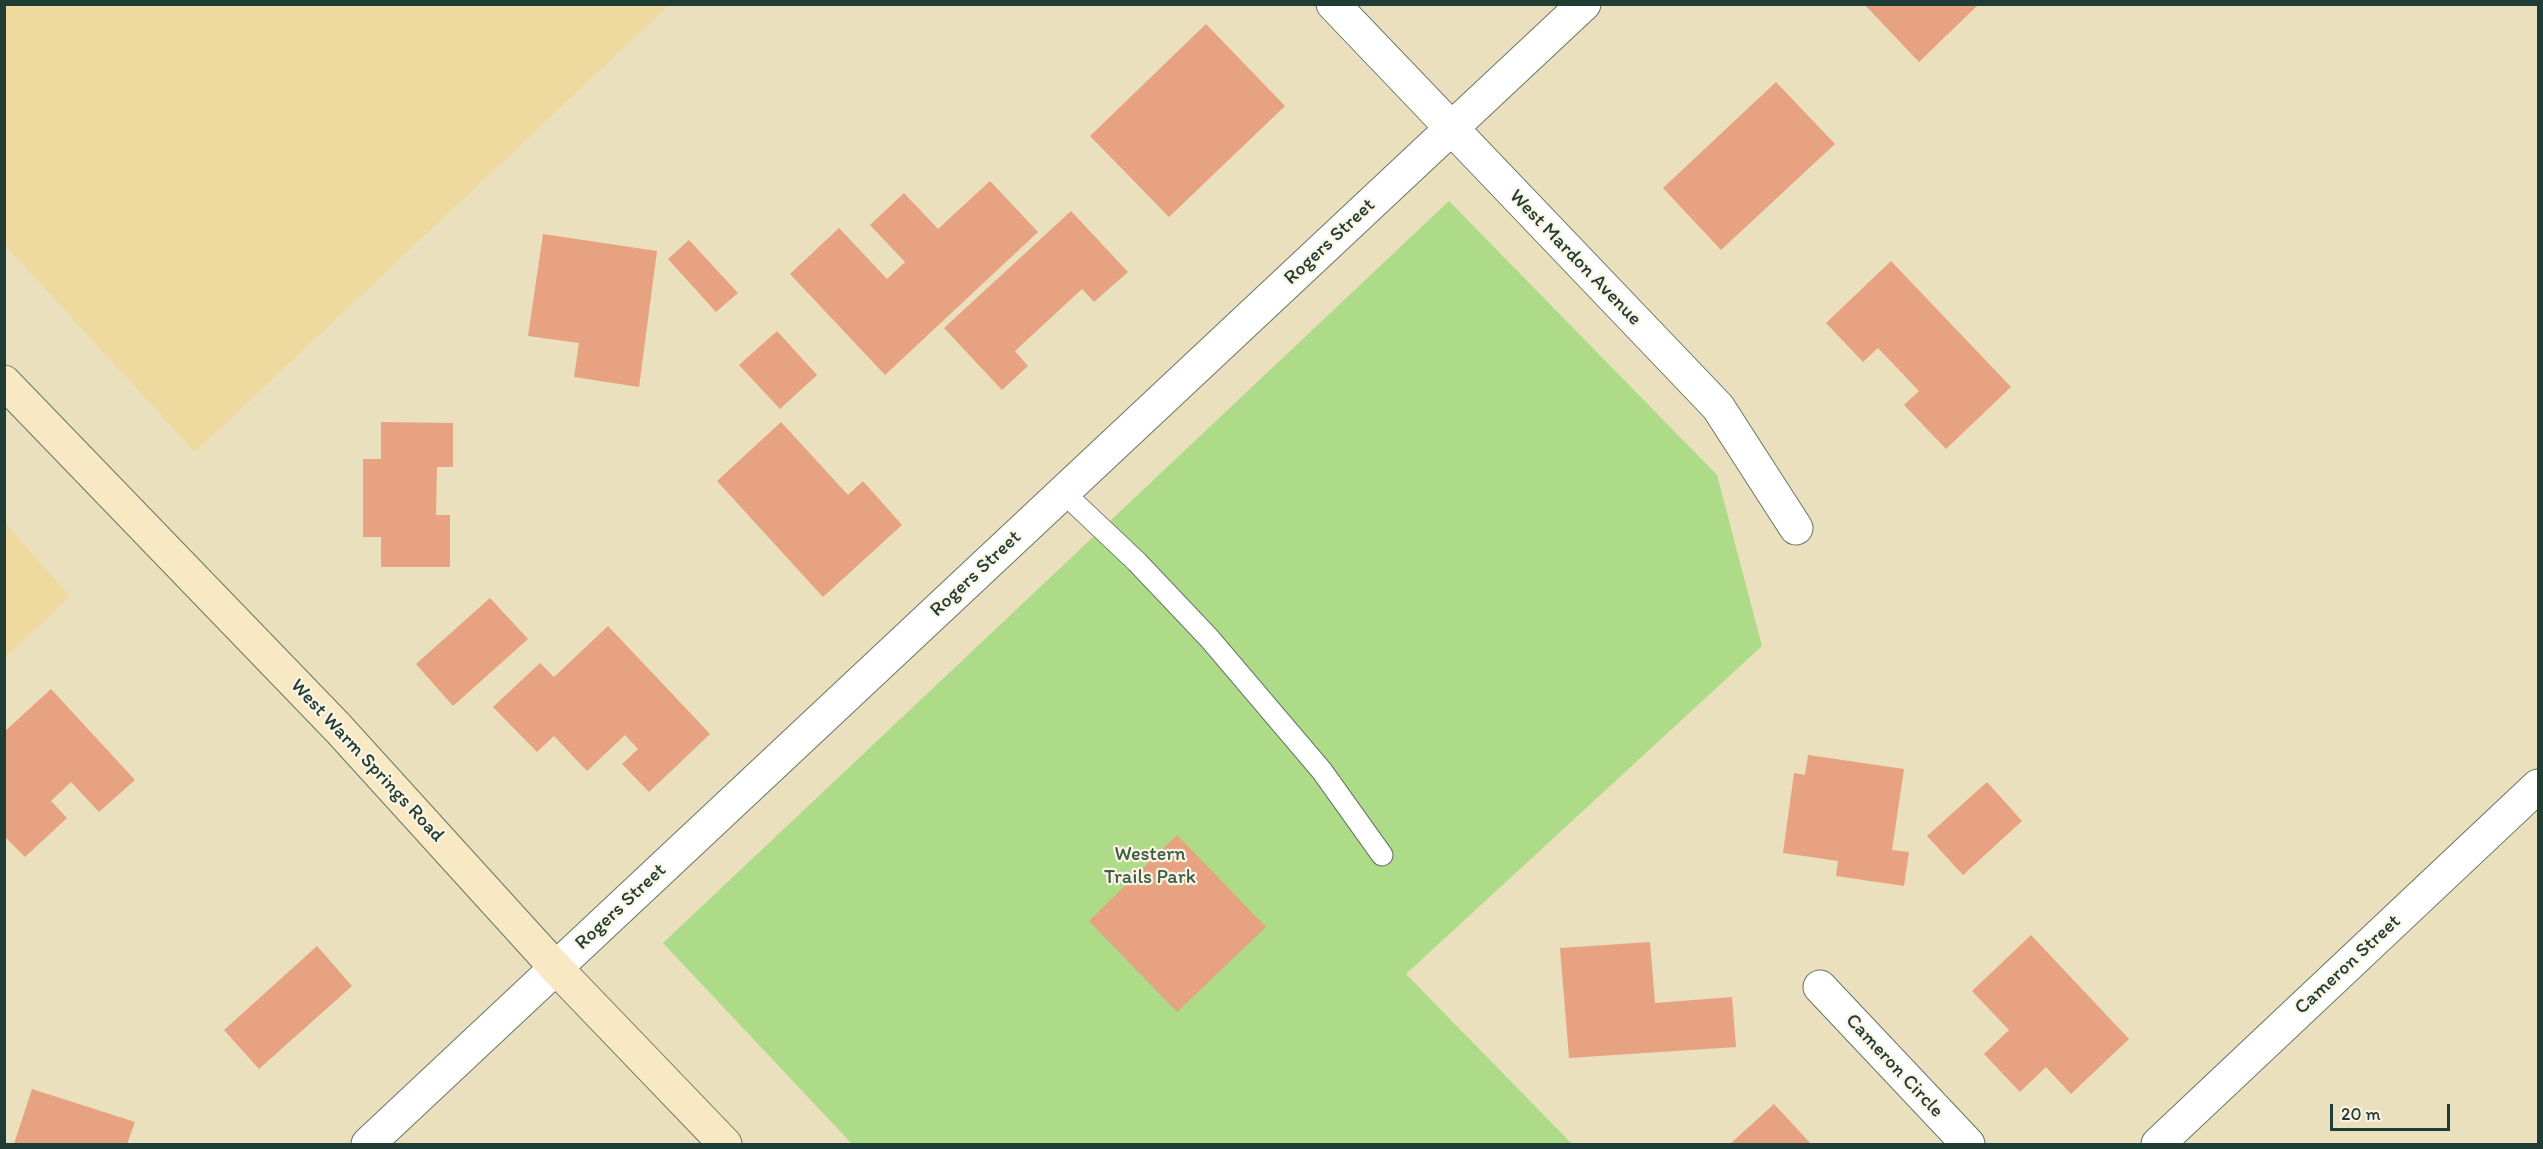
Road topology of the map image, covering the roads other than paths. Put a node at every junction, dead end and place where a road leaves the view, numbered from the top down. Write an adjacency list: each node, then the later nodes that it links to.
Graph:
1 (1332, 4): 3 (street, West Mardon Avenue)
2 (1584, 4): 3 (street, Rogers Street)
3 (1452, 128): 5 (street, Rogers Street); 6 (street, West Mardon Avenue)
4 (4, 382): 9 (main road, West Warm Springs Road)
5 (1063, 492): 8 (lane); 9 (street, Rogers Street)
6 (1796, 528)
7 (2538, 786): 14 (street, Cameron Street)
8 (1382, 855)
9 (556, 968): 11 (street, Rogers Street); 12 (main road, West Warm Springs Road)
10 (1820, 987): 13 (street, Cameron Circle)
11 (368, 1144)
12 (725, 1144)
13 (1968, 1144)
14 (2158, 1144)

